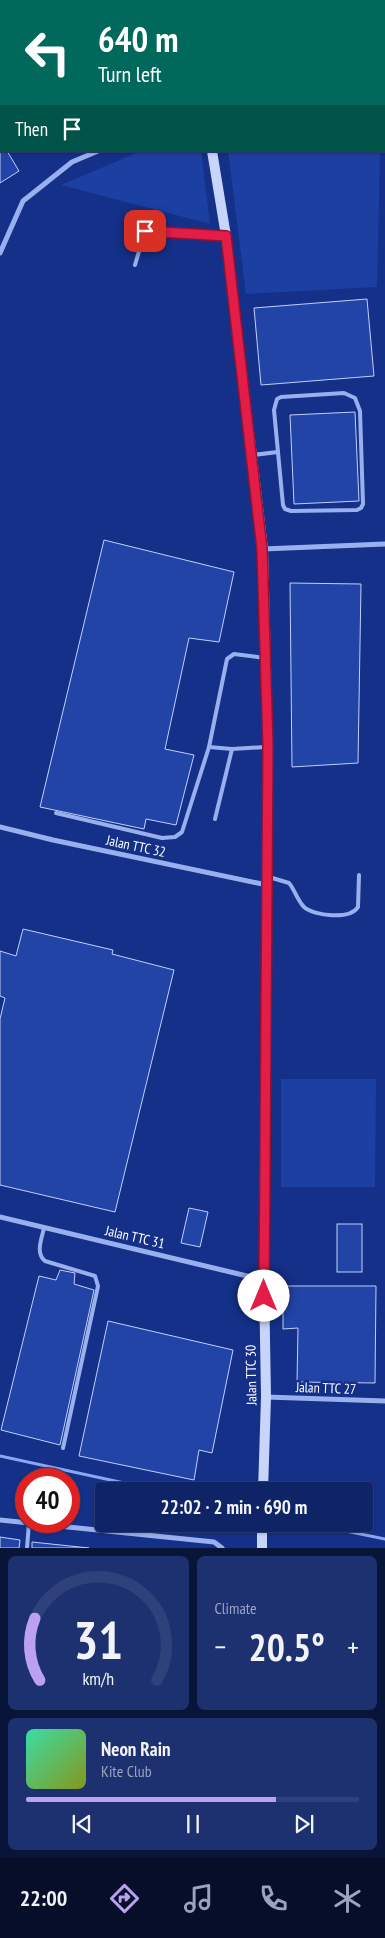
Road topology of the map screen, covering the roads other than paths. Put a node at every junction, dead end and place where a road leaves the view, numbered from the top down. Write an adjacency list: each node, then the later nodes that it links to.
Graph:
1 (96, 152): 4 (street)
2 (212, 152): 3 (street, Jalan TTC 30)
3 (226, 236): 5 (lane); 7 (street, Jalan TTC 30)
4 (0, 253)
5 (135, 265)
6 (278, 452): 6 (lane); 7 (lane)
7 (252, 455): 9 (street, Jalan TTC 30)
8 (385, 544): 9 (street)
9 (262, 549): 10 (street, Jalan TTC 30)
10 (266, 658): 11 (street, Jalan TTC 30); 12 (lane)
11 (268, 746): 13 (lane); 18 (street, Jalan TTC 30)
12 (209, 747): 13 (lane); 14 (lane)
13 (232, 750): 15 (lane)
14 (56, 813)
15 (215, 819)
16 (0, 827): 18 (street, Jalan TTC 32)
17 (359, 875): 18 (lane)
18 (267, 881): 21 (street, Jalan TTC 30)
19 (0, 1217): 20 (street, Jalan TTC 31)
20 (44, 1228): 21 (street, Jalan TTC 31); 24 (lane)
21 (264, 1280): 22 (street, Jalan TTC 30)
22 (266, 1397): 23 (street, Jalan TTC 27); 25 (street, Jalan TTC 30)
23 (385, 1401)
24 (64, 1448)
25 (263, 1482)
26 (0, 1520): 27 (street)
27 (15, 1522)
28 (80, 1528): 32 (street)
29 (262, 1532): 33 (street)
30 (28, 1533): 31 (lane)
31 (26, 1548)
32 (222, 1548)
33 (262, 1548)

